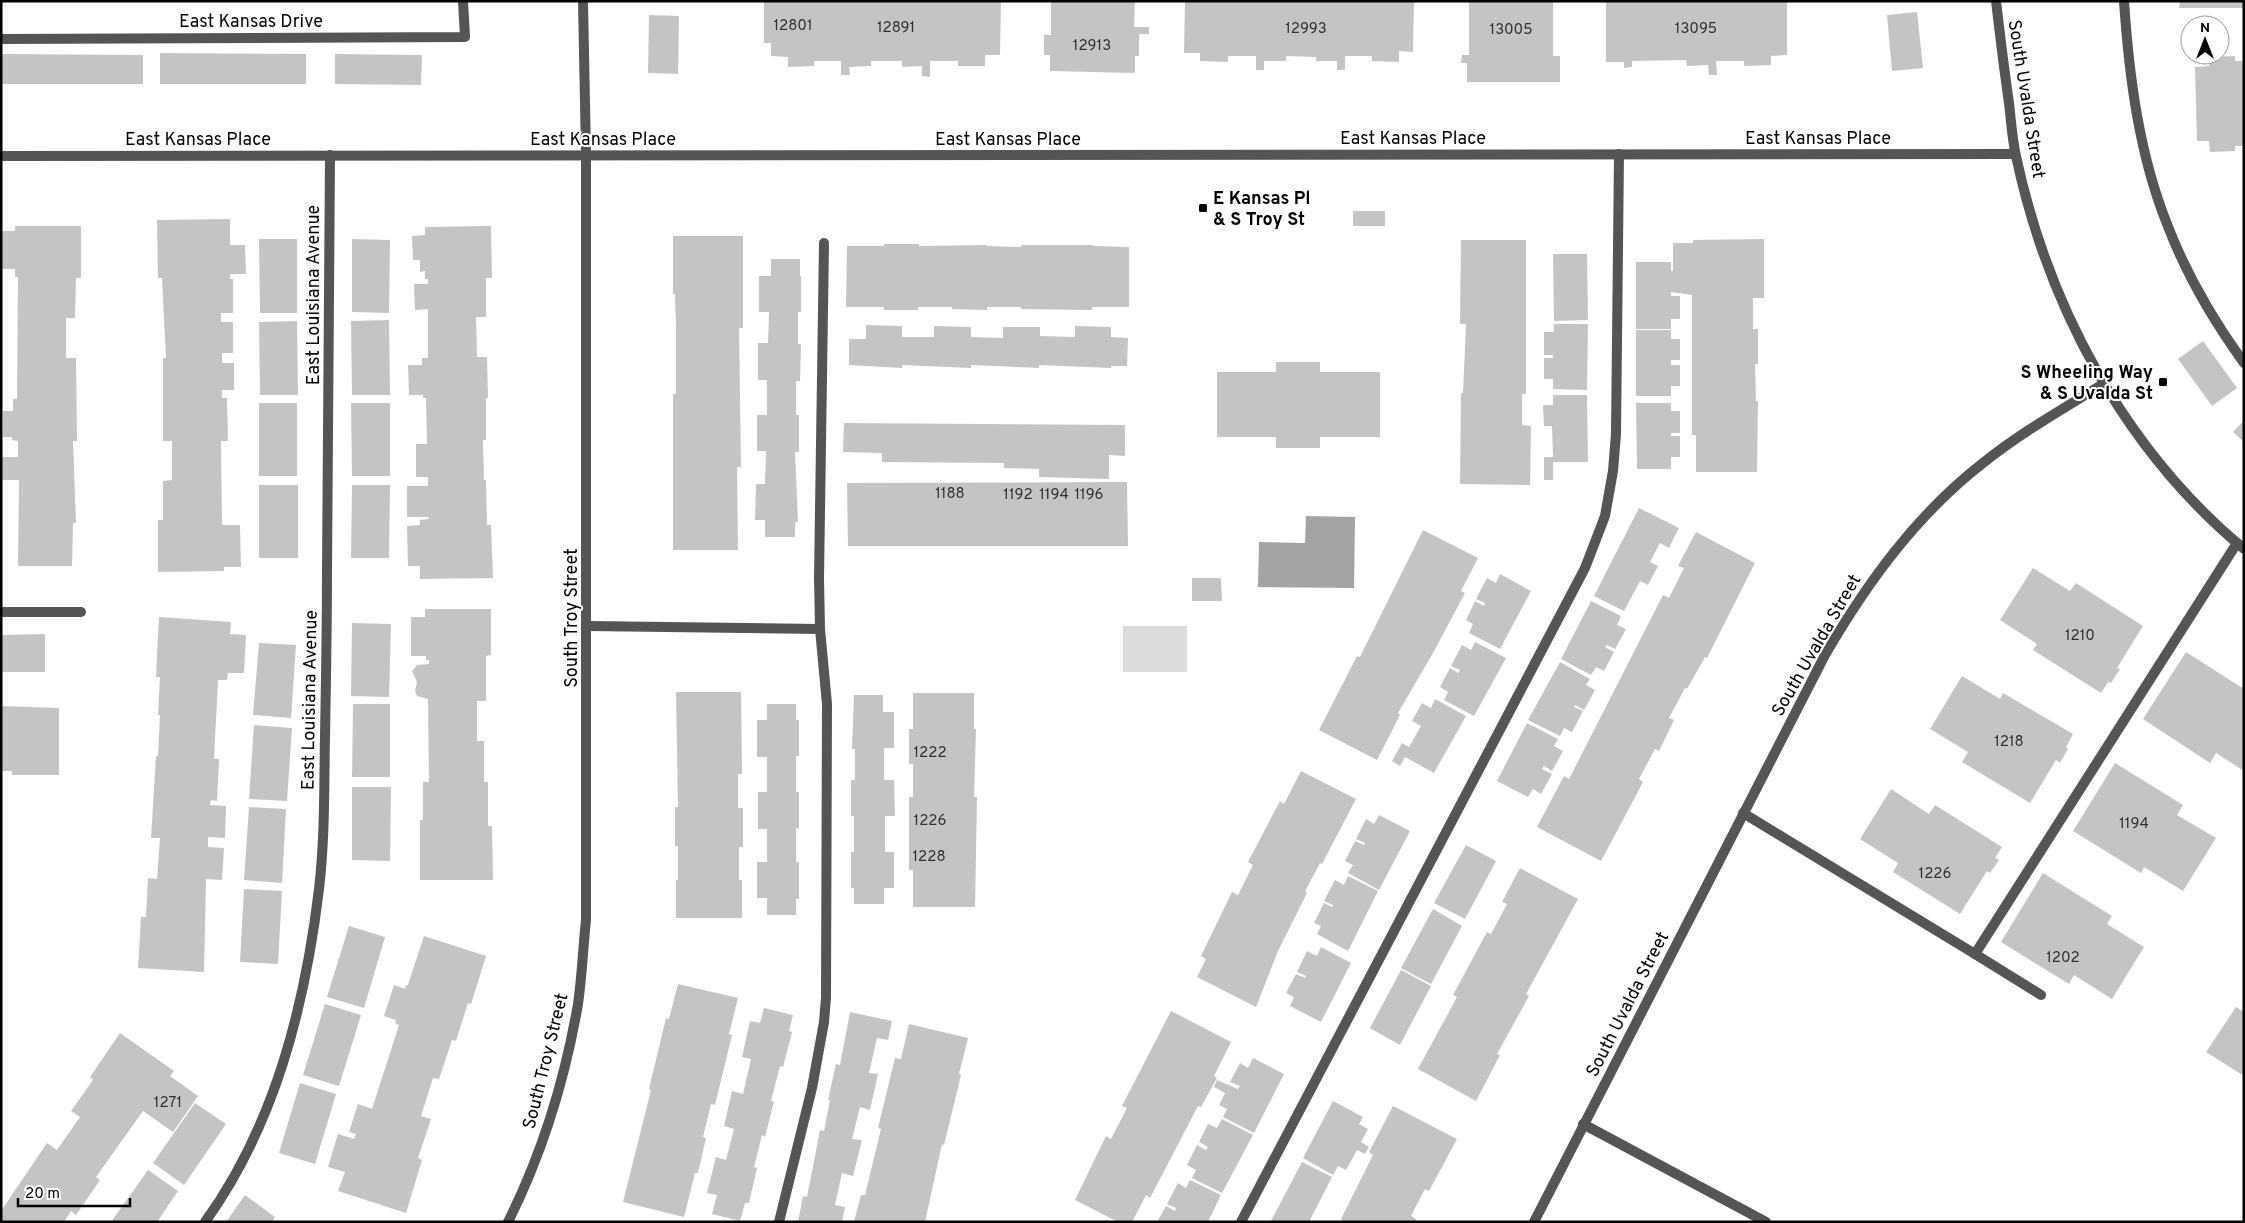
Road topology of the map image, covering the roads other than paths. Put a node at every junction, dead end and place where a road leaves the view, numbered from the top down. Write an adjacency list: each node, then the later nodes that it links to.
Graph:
1 (463, 1): 5 (street, East Kansas Drive)
2 (582, 1): 10 (street, South Troy Street)
3 (1996, 1): 7 (street, South Uvalda Street)
4 (2124, 1): 12 (street)
5 (1, 39)
6 (1619, 154): 7 (street, East Kansas Place); 10 (street, East Kansas Place); 26 (street)
7 (2016, 154): 13 (street, South Uvalda Street)
8 (1, 156): 9 (street, East Kansas Place)
9 (330, 156): 10 (street, East Kansas Place); 23 (street, East Louisiana Avenue)
10 (586, 156): 17 (street, South Troy Street)
11 (824, 243): 18 (street)
12 (2244, 363)
13 (2104, 384): 14 (street); 19 (street, South Uvalda Street)
14 (2240, 546): 20 (street)
15 (1, 612): 16 (street)
16 (81, 612)
17 (587, 626): 18 (street); 24 (street, South Troy Street)
18 (820, 629): 25 (street)
19 (1743, 813): 20 (street); 22 (street, South Uvalda Street)
20 (1975, 954): 21 (street)
21 (2041, 995)
22 (1583, 1124): 27 (street, South Uvalda Street); 28 (street)
23 (205, 1222)
24 (508, 1222)
25 (779, 1222)
26 (1241, 1222)
27 (1534, 1222)
28 (1766, 1222)

